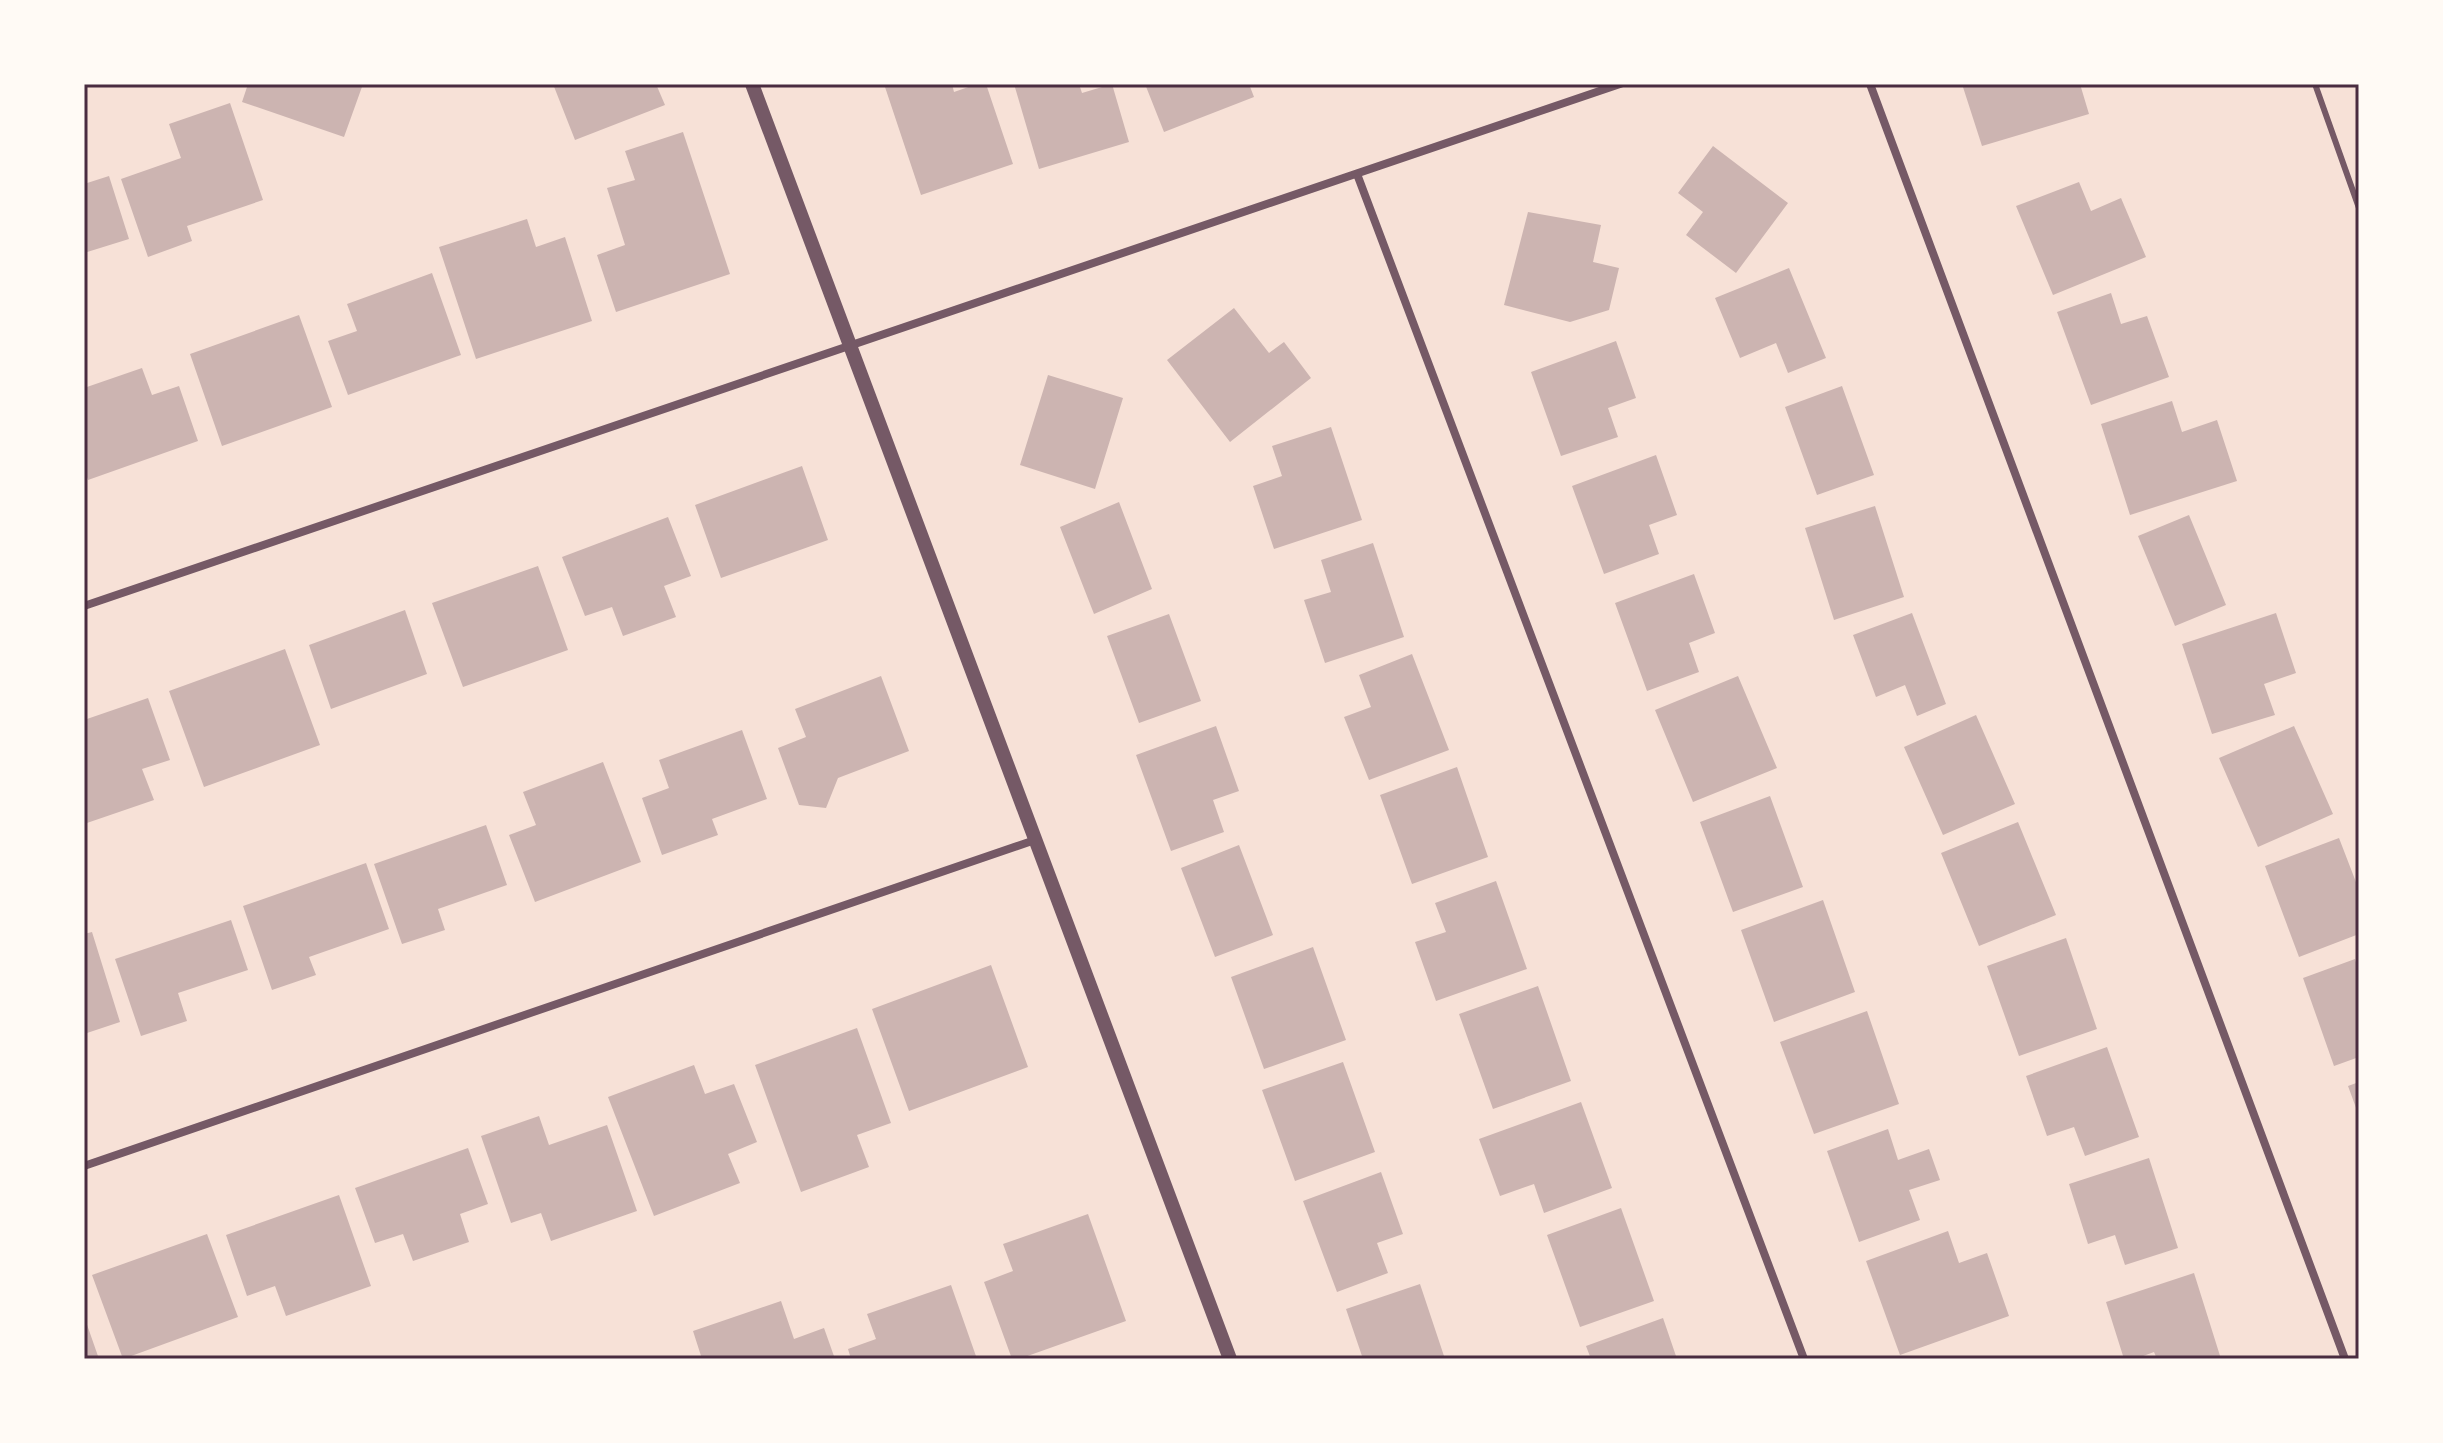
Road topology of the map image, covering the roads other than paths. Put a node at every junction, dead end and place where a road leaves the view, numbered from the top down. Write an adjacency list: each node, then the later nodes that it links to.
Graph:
1 (752, 84): 7 (street)
2 (1620, 84): 5 (street)
3 (1870, 84): 13 (street)
4 (2315, 84): 6 (lane)
5 (1357, 174): 7 (street); 12 (street)
6 (2359, 208)
7 (849, 345): 8 (street); 9 (street)
8 (84, 606)
9 (1035, 840): 10 (street); 11 (street)
10 (84, 1166)
11 (1230, 1359)
12 (1804, 1359)
13 (2345, 1359)

